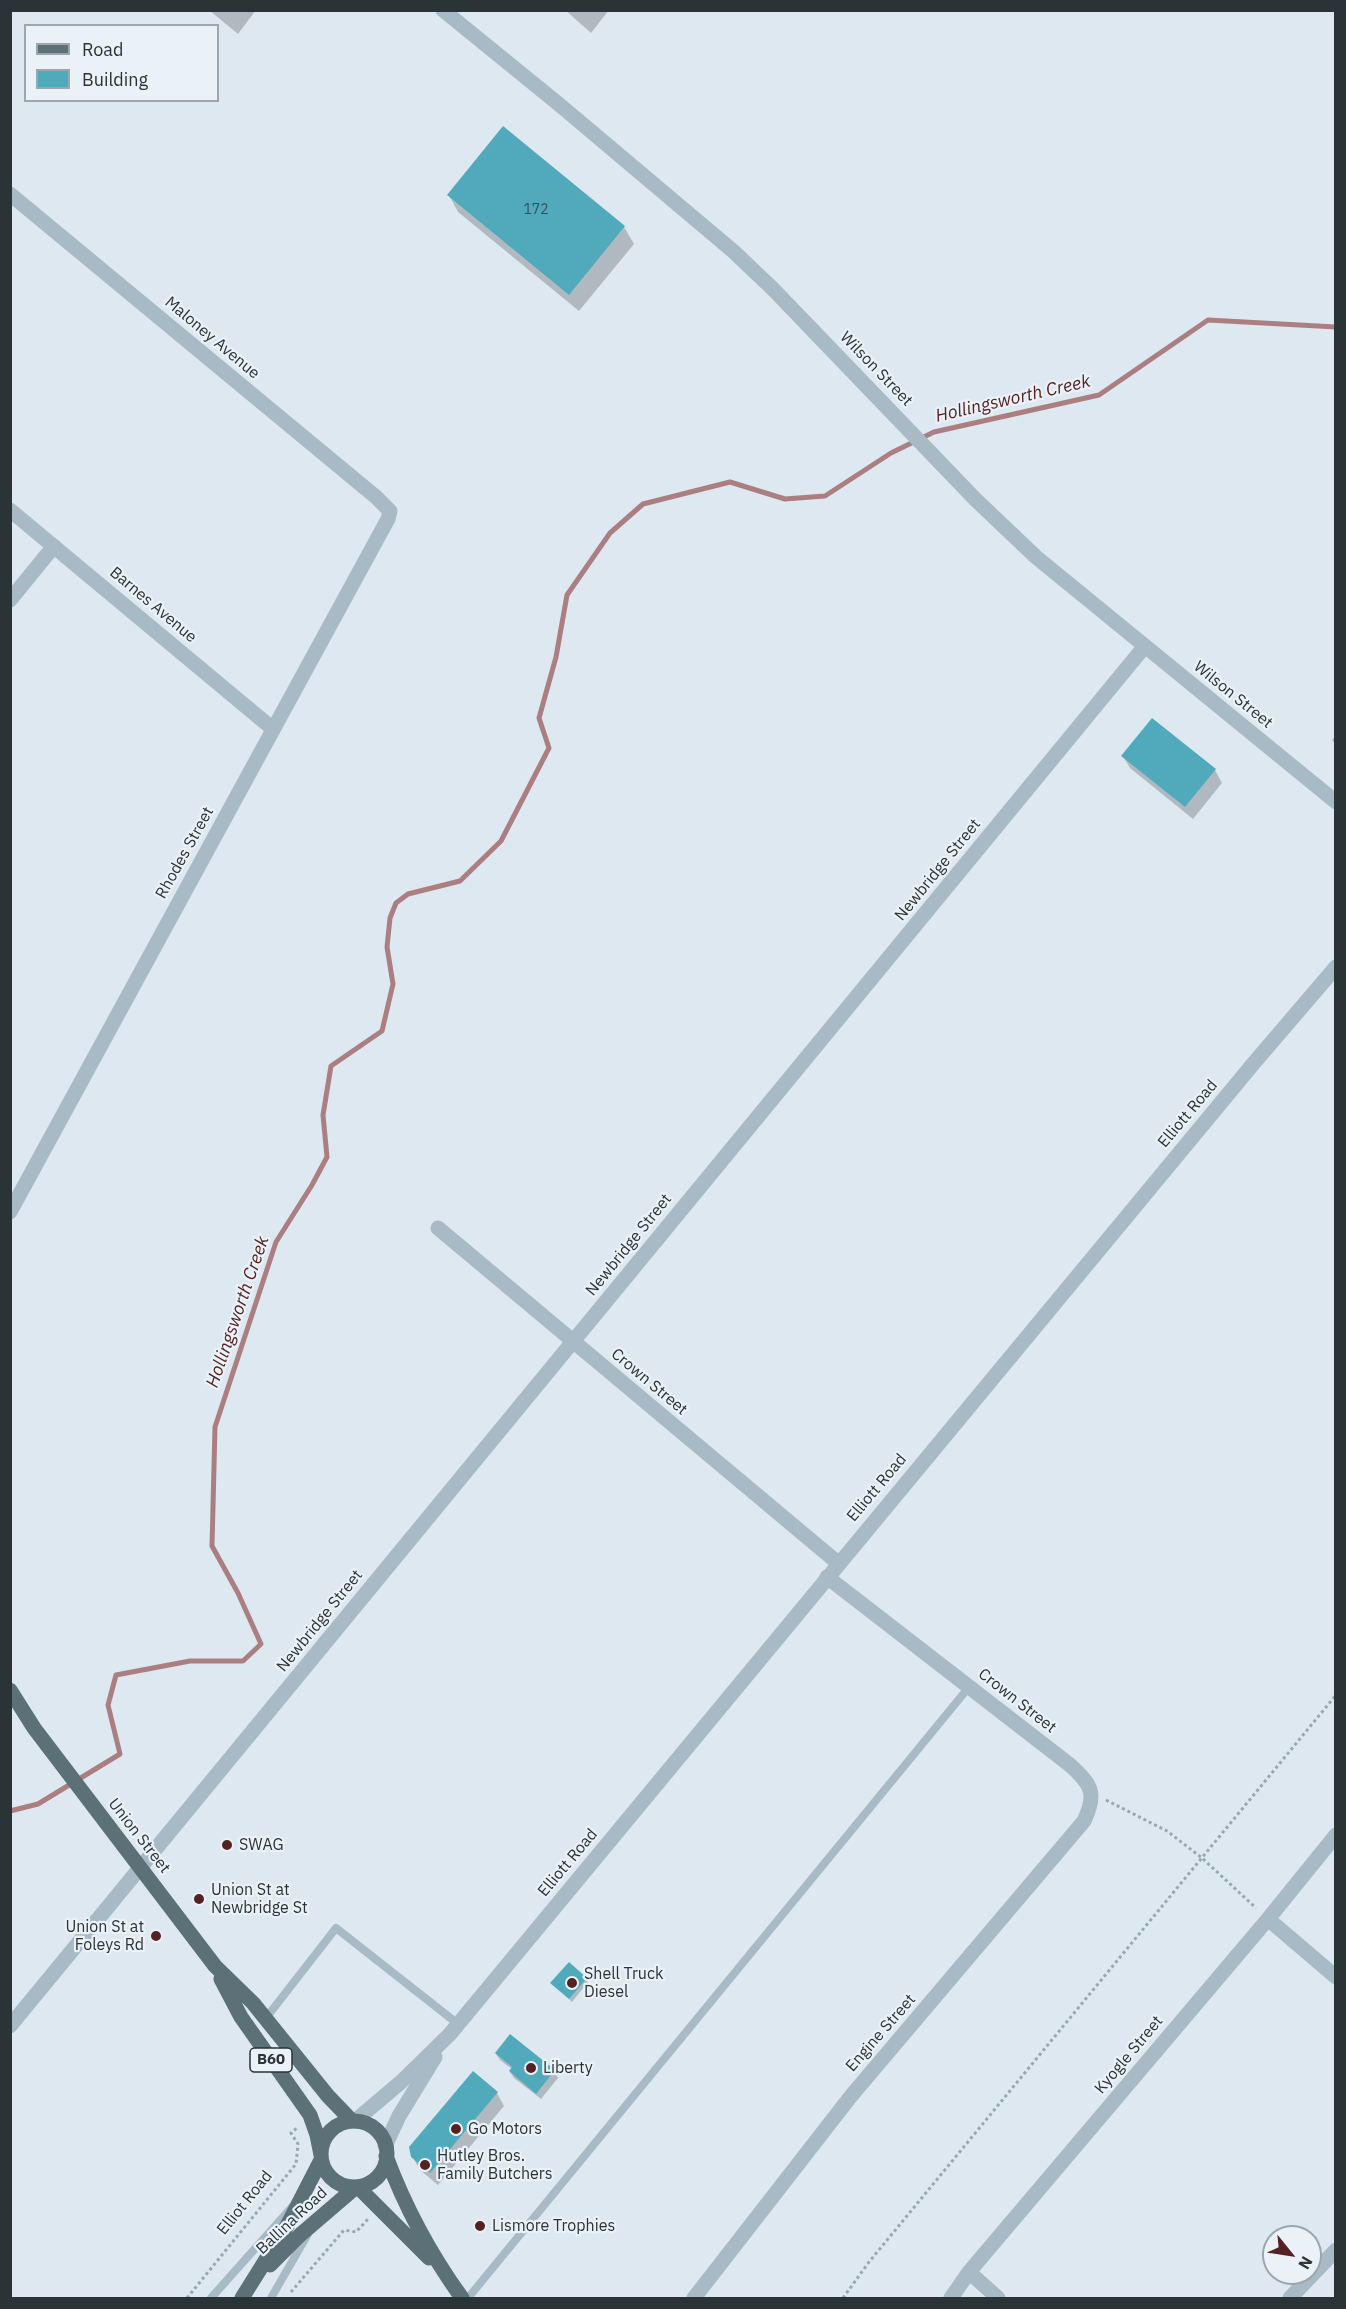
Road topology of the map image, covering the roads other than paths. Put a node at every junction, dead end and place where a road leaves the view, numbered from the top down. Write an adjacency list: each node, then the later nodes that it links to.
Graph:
1 (443, 10): 7 (street, Wilson Street)
2 (10, 194): 4 (street, Maloney Avenue)
3 (10, 510): 5 (street, Barnes Avenue)
4 (390, 511): 8 (street, Rhodes Street)
5 (54, 546): 6 (street); 8 (street, Barnes Avenue)
6 (10, 600)
7 (1145, 646): 9 (street, Wilson Street); 13 (street, Newbridge Street)
8 (273, 729): 11 (street, Rhodes Street)
9 (1335, 802)
10 (1335, 968): 14 (street, Elliott Road)
11 (10, 1212)
12 (438, 1228): 13 (street, Crown Street)
13 (572, 1342): 14 (street, Crown Street); 22 (street, Newbridge Street)
14 (838, 1563): 15 (street, Elliott Road)
15 (827, 1577): 16 (street, Crown Street); 28 (street, Elliott Road)
16 (969, 1687): 20 (street, Crown Street); 43 (lane)
17 (10, 1690): 19 (main road, Union Street / B60)
18 (10, 1705): 19 (main road, Union Street / B60)
19 (34, 1728): 22 (main road, Union Street / B60)
20 (1092, 1793): 44 (street, Engine Street)
21 (1335, 1835): 23 (street, Kyogle Street)
22 (141, 1868): 24 (main road, Union Street / B60); 27 (street, Newbridge Street)
23 (1268, 1919): 25 (street); 36 (street, Kyogle Street)
24 (215, 1966): 26 (main road, Union Street / B60); 31 (main road, Union Street / B60)
25 (1335, 1977)
26 (266, 2018): 28 (lane); 29 (main road, Union Street / B60)
27 (10, 2026)
28 (454, 2029): 29 (street, Elliott Road); 30 (street, Elliott Road)
29 (354, 2121): 30 (main road, B60); 31 (main road)
30 (386, 2151): 32 (main road); 37 (main road)
31 (321, 2157): 32 (main road, B60); 33 (main road, Ballina Road)
32 (357, 2187): 34 (main road, Ballina Road); 37 (main road)
33 (305, 2193): 38 (main road, Ballina Road); 39 (lane)
34 (312, 2225): 38 (main road, Ballina Road); 41 (lane)
35 (1335, 2250): 47 (street)
36 (969, 2272): 45 (street, Kyogle Street); 46 (street)
37 (446, 2276): 42 (main road)
38 (253, 2282): 40 (main road, Ballina Road)
39 (211, 2298)
40 (242, 2298)
41 (272, 2298)
42 (462, 2298)
43 (468, 2298)
44 (694, 2298)
45 (951, 2298)
46 (998, 2298)
47 (1290, 2298)

